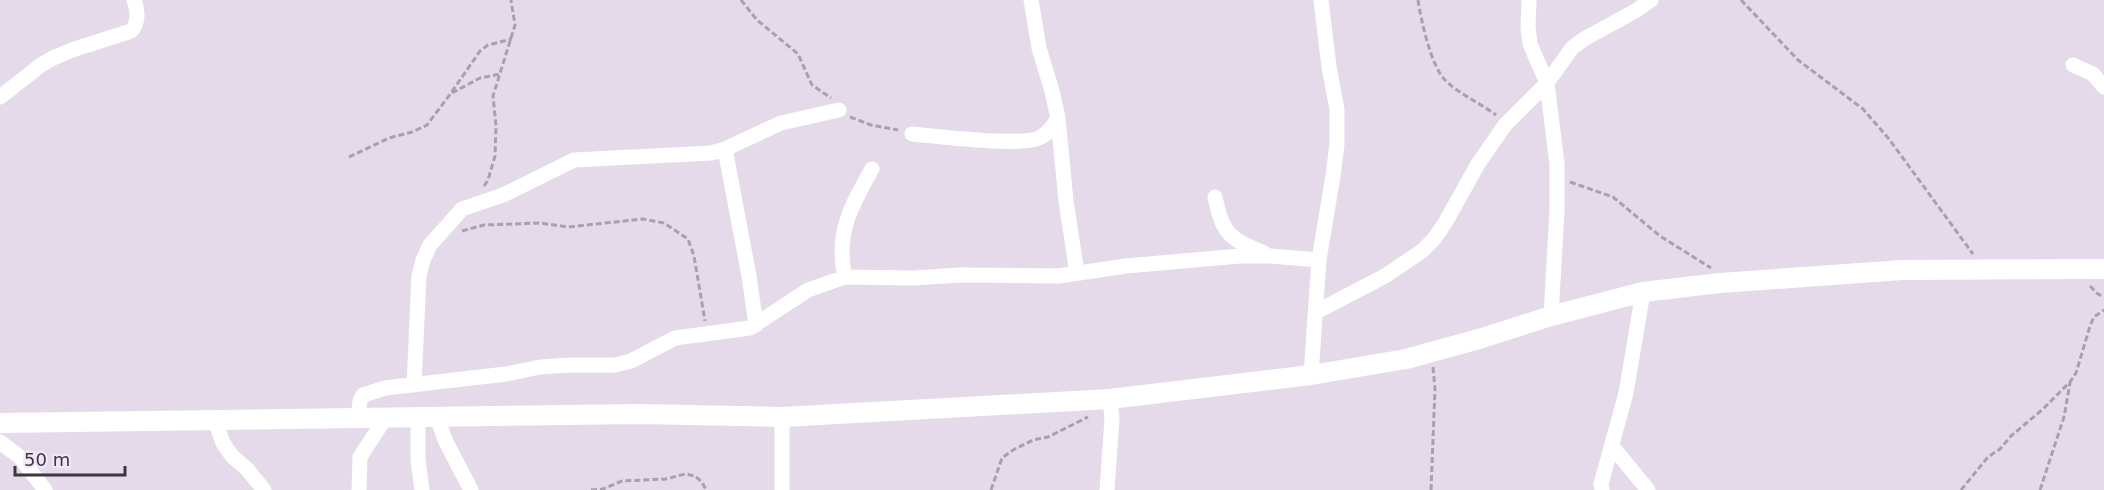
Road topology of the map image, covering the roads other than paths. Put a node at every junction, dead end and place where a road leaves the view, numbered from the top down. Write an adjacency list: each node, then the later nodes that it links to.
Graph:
1 (134, 0): 9 (street)
2 (1031, 0): 11 (street)
3 (1321, 0): 17 (street)
4 (1529, 0): 7 (street)
5 (1651, 0): 7 (street)
6 (2073, 65): 8 (street)
7 (1547, 83): 22 (street); 23 (street)
8 (2104, 87)
9 (0, 97)
10 (839, 110): 13 (street)
11 (1058, 118): 12 (street); 19 (street)
12 (912, 134)
13 (724, 149): 24 (street); 26 (street)
14 (872, 170): 20 (street)
15 (1215, 197): 16 (street)
16 (1270, 256): 17 (street); 19 (street)
17 (1319, 260): 22 (street)
18 (2104, 269): 21 (street)
19 (1077, 273): 20 (street)
20 (845, 277): 24 (street)
21 (1643, 292): 23 (street); 35 (street)
22 (1316, 312): 25 (street)
23 (1551, 316): 25 (street)
24 (756, 325): 26 (street)
25 (1311, 375): 27 (street)
26 (414, 385): 28 (street)
27 (1111, 404): 31 (street); 42 (street)
28 (358, 417): 29 (street); 32 (street)
29 (386, 417): 30 (street); 38 (street)
30 (428, 417): 31 (street); 39 (street); 40 (street)
31 (782, 417): 41 (street)
32 (215, 421): 33 (street); 37 (street)
33 (0, 423)
34 (0, 441): 36 (street)
35 (1612, 446): 43 (street); 44 (street)
36 (45, 490)
37 (264, 490)
38 (359, 490)
39 (422, 490)
40 (471, 490)
41 (782, 490)
42 (1107, 490)
43 (1602, 490)
44 (1648, 490)

